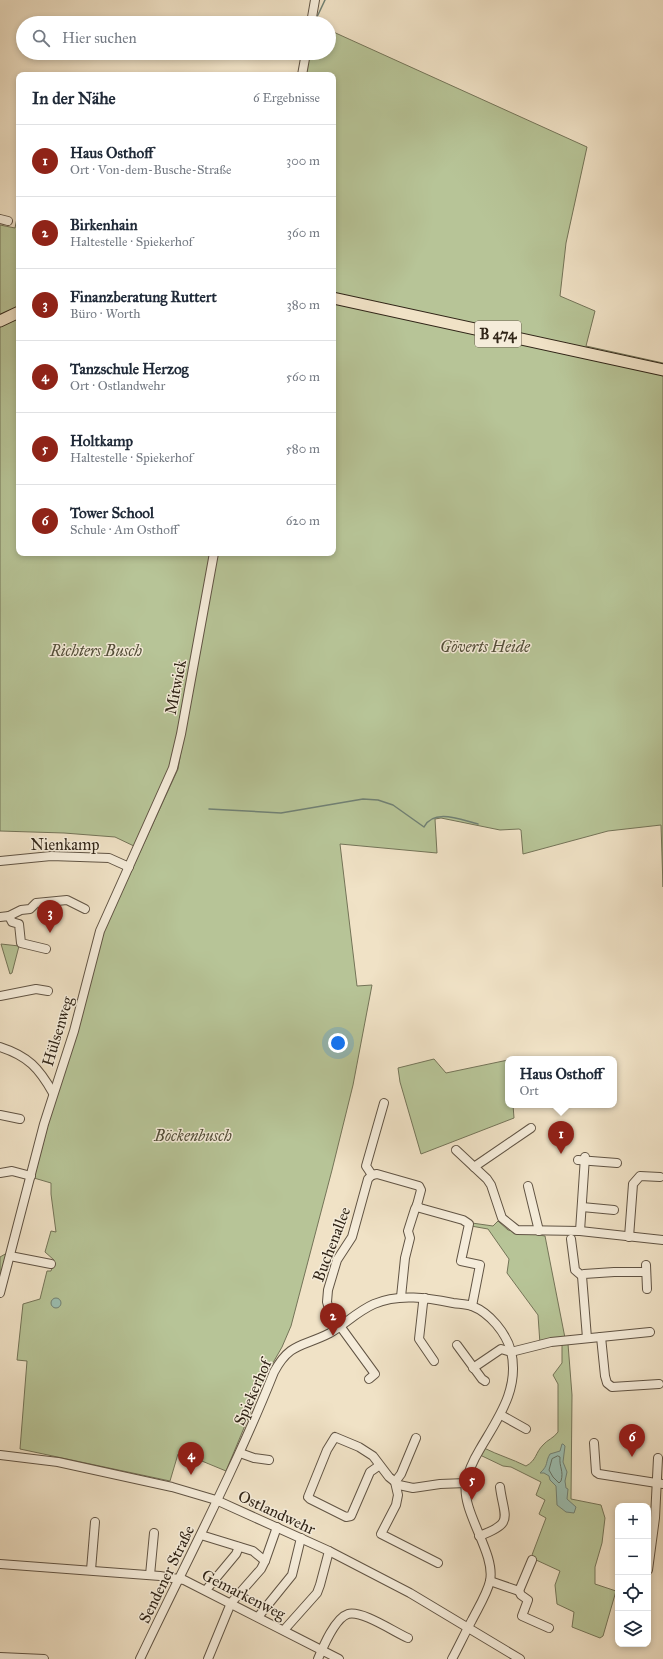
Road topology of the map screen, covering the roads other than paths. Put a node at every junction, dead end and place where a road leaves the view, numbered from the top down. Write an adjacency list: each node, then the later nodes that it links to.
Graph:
1 (315, 0): 2 (street)
2 (312, 16)
3 (305, 60): 4 (street)
4 (303, 72)
5 (336, 299): 8 (highway, B 474)
6 (16, 313): 7 (highway)
7 (0, 321)
8 (663, 370)
9 (213, 556): 10 (street, Mitwick)
10 (149, 821): 12 (street, Hülsenweg)
11 (0, 861): 12 (street, Nienkamp)
12 (129, 867): 22 (street, Hülsenweg)
13 (85, 909): 14 (street)
14 (18, 912): 15 (street); 17 (street)
15 (9, 916): 16 (street); 17 (street)
16 (0, 917)
17 (19, 924): 18 (street)
18 (46, 949)
19 (48, 990): 20 (street)
20 (0, 996)
21 (0, 1047): 22 (street)
22 (53, 1093): 33 (street, Hülsenweg)
23 (384, 1103): 32 (street)
24 (0, 1109): 25 (street)
25 (0, 1115): 26 (street)
26 (20, 1119)
27 (531, 1128): 30 (street)
28 (456, 1150): 30 (street)
29 (617, 1162): 37 (street)
30 (474, 1167): 39 (street)
31 (0, 1173): 33 (street)
32 (372, 1175): 36 (street); 52 (street, Buchenallee)
33 (31, 1176): 44 (street, Hülsenweg)
34 (660, 1177): 41 (street)
35 (528, 1186): 39 (street)
36 (417, 1205): 49 (street); 51 (street)
37 (582, 1207): 38 (street); 40 (street)
38 (614, 1210)
39 (539, 1231): 40 (street)
40 (580, 1231): 41 (street)
41 (629, 1236): 43 (street)
42 (571, 1238): 46 (street)
43 (663, 1240)
44 (10, 1256): 45 (street); 48 (street, Hülsenweg)
45 (51, 1264)
46 (582, 1276): 47 (street); 55 (street)
47 (647, 1289)
48 (0, 1293)
49 (401, 1298): 50 (street, Spiekerhof); 52 (street, Spiekerhof)
50 (425, 1298): 51 (street, Spiekerhof); 58 (street)
51 (472, 1306): 57 (street, Spiekerhof)
52 (340, 1326): 60 (street, Buchenallee); 67 (street, Spiekerhof)
53 (650, 1332): 54 (street)
54 (601, 1337): 55 (street); 62 (street)
55 (587, 1338): 57 (street)
56 (457, 1345): 59 (street)
57 (511, 1352): 59 (street); 63 (street, Spiekerhof)
58 (434, 1361)
59 (473, 1368): 61 (street)
60 (369, 1379)
61 (485, 1381)
62 (659, 1384)
63 (501, 1414): 64 (street); 73 (street, Spiekerhof)
64 (526, 1429)
65 (416, 1438): 72 (street)
66 (594, 1443): 74 (street)
67 (240, 1452): 70 (street); 76 (street, Spiekerhof)
68 (0, 1455): 76 (street, Ostlandwehr)
69 (658, 1458): 74 (street)
70 (269, 1460)
71 (380, 1465): 71 (street); 72 (street)
72 (396, 1482): 73 (street); 88 (street)
73 (466, 1483): 81 (street, Spiekerhof)
74 (660, 1484): 85 (street)
75 (500, 1487): 81 (street)
76 (216, 1500): 78 (street, Ostlandwehr); 80 (street, Sendener Straße)
77 (96, 1522): 90 (street)
78 (277, 1527): 82 (street, Ostlandwehr); 87 (street)
79 (154, 1533): 91 (street)
80 (200, 1535): 83 (street); 92 (street, Sendener Straße)
81 (479, 1536): 93 (street, Spiekerhof)
82 (301, 1538): 84 (street, Ostlandwehr); 97 (street)
83 (239, 1547): 87 (street); 94 (street)
84 (329, 1551): 98 (street, Ostlandwehr); 100 (street)
85 (651, 1551)
86 (532, 1560): 95 (street)
87 (265, 1561): 96 (street)
88 (438, 1563)
89 (0, 1564): 90 (street, Gemarkenweg)
90 (91, 1570): 91 (street, Gemarkenweg)
91 (150, 1575): 92 (street, Gemarkenweg)
92 (178, 1579): 94 (street, Gemarkenweg); 105 (street, Sendener Straße)
93 (490, 1581): 95 (street); 98 (street, Spiekerhof)
94 (206, 1590): 96 (street, Gemarkenweg)
95 (519, 1591): 99 (street)
96 (231, 1603): 97 (street, Gemarkenweg); 106 (street)
97 (258, 1617): 100 (street, Gemarkenweg)
98 (468, 1627): 109 (street, Spiekerhof); 110 (street, Ostlandwehr)
99 (549, 1628)
100 (284, 1630): 102 (street, Gemarkenweg)
101 (408, 1638): 102 (street)
102 (322, 1650): 107 (street); 108 (street, Gemarkenweg)
103 (0, 1657): 104 (street)
104 (44, 1659)
105 (140, 1659)
106 (208, 1659)
107 (318, 1659)
108 (339, 1659)
109 (452, 1659)
110 (520, 1659)

